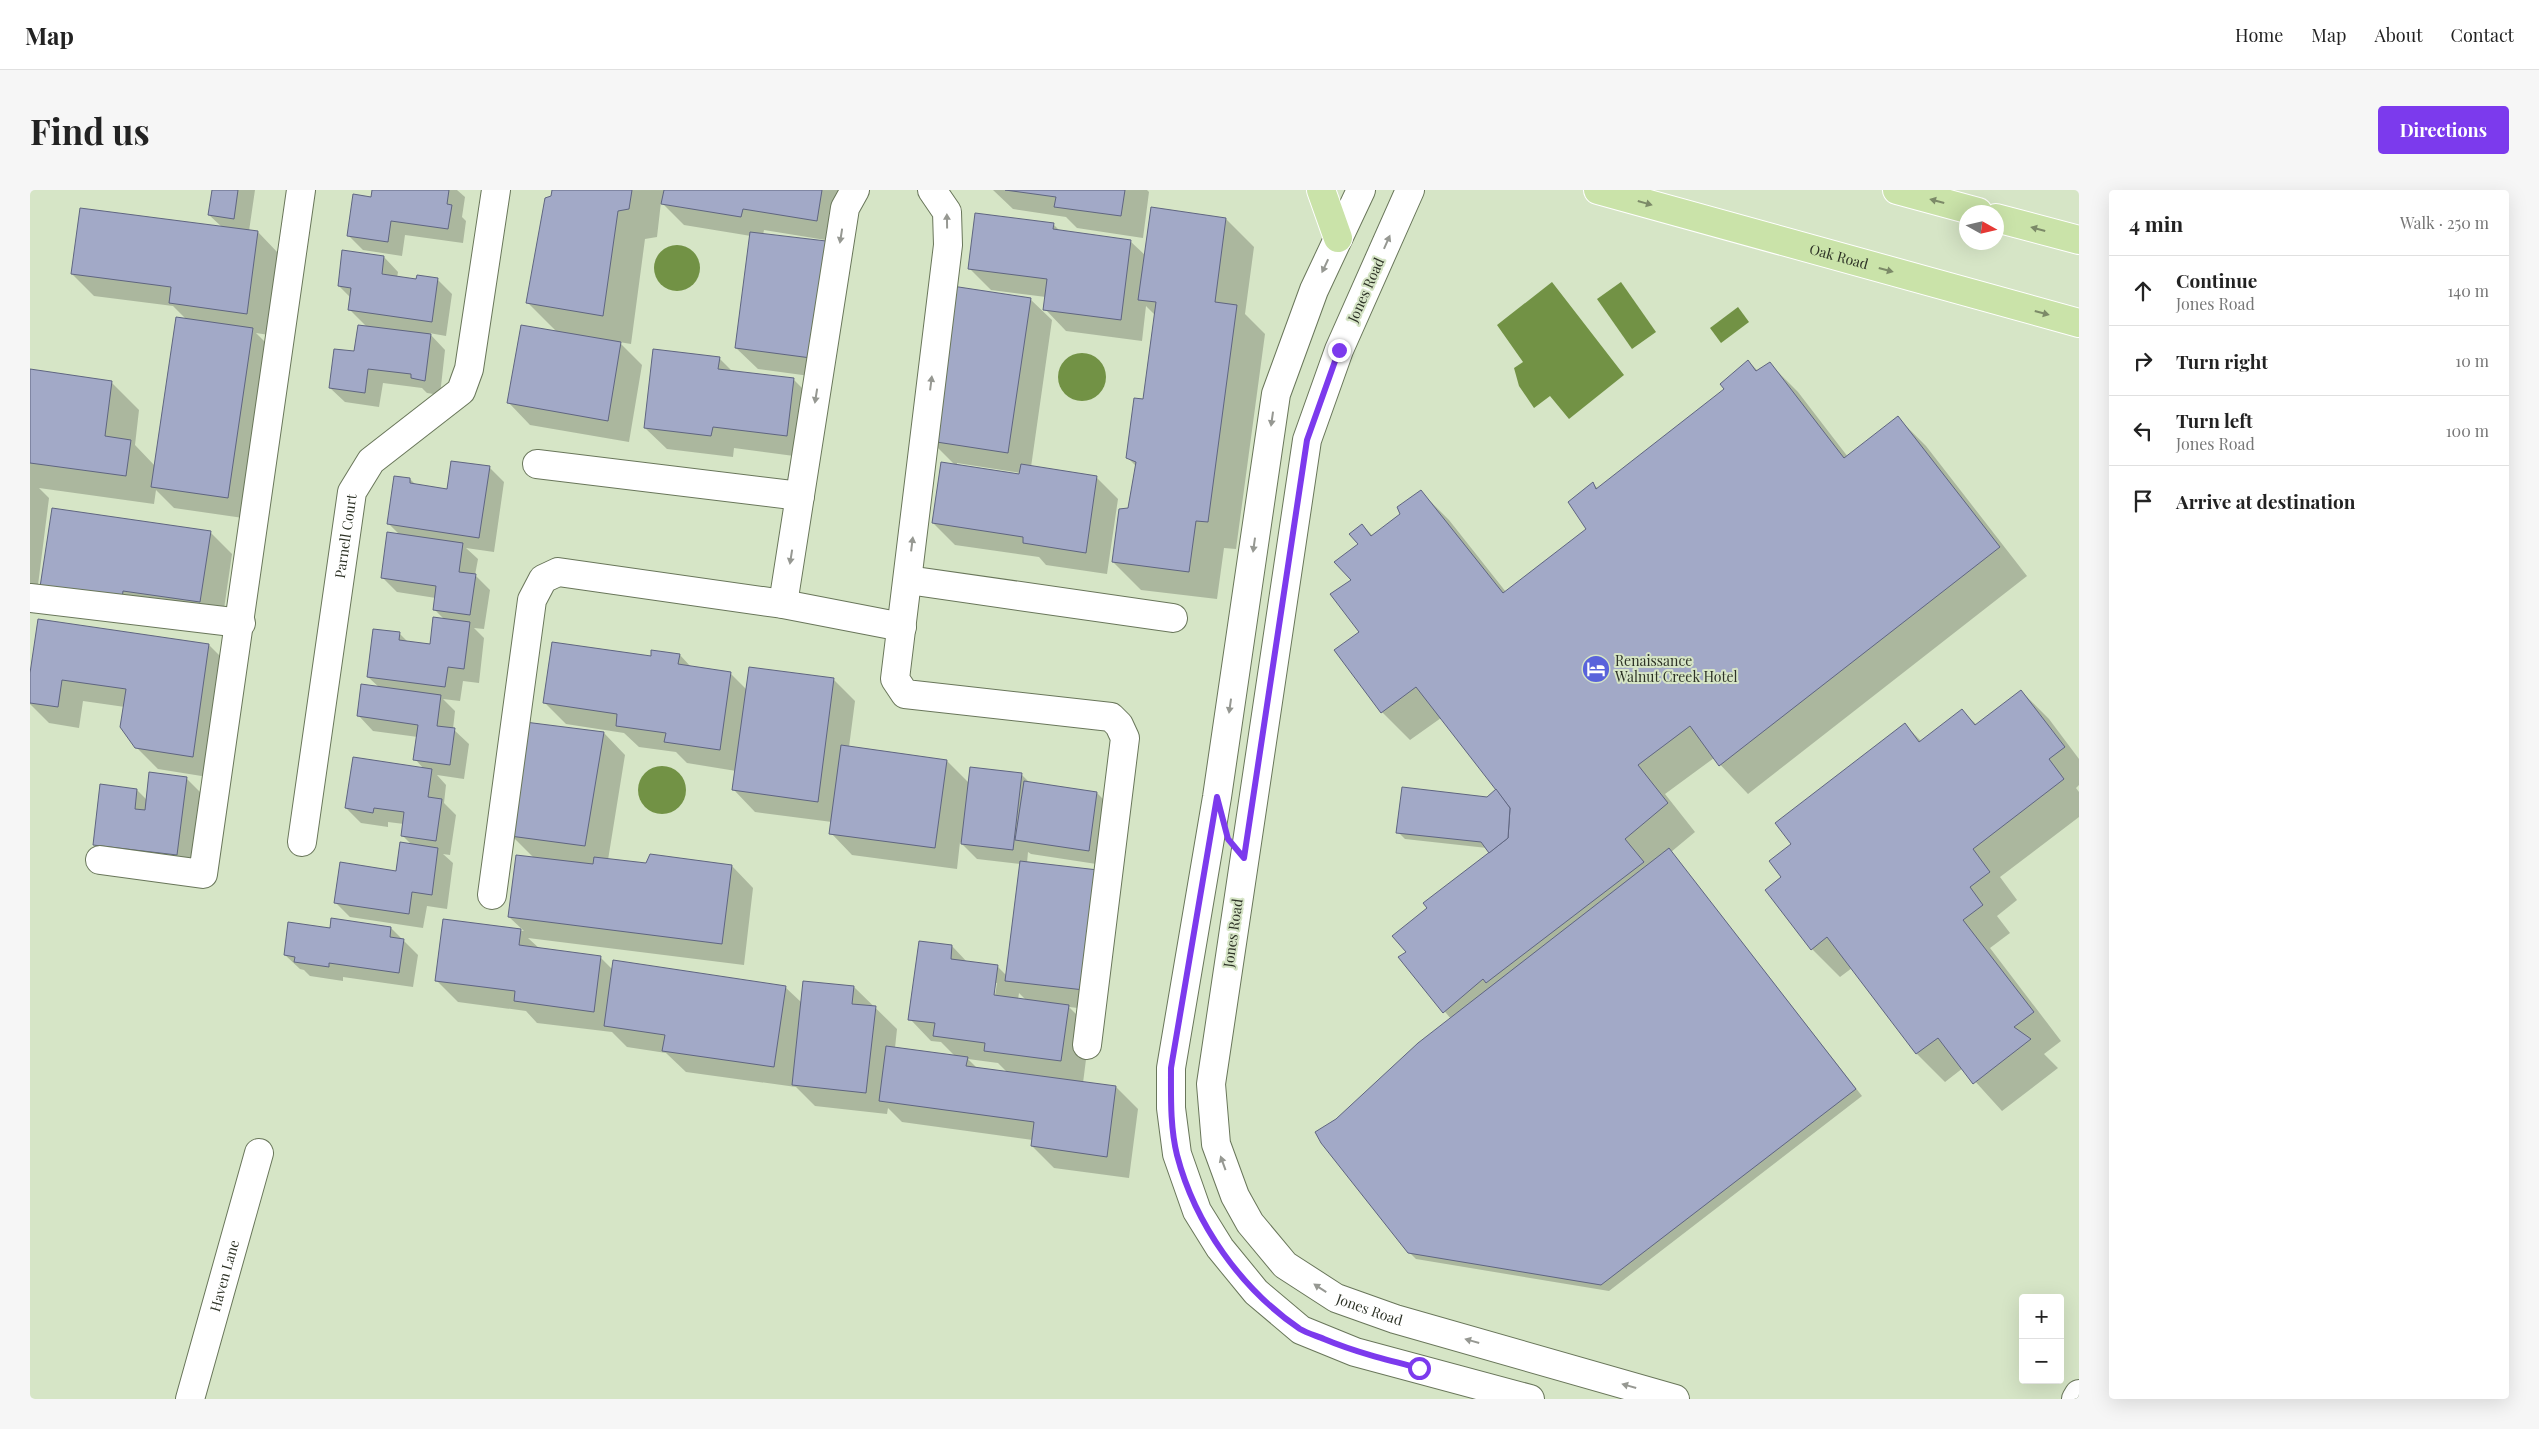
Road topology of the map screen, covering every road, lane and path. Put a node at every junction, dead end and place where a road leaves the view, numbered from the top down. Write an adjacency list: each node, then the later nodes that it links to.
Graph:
1 (301, 190): 21 (street)
2 (496, 190): 24 (street, Parnell Court)
3 (856, 190): 16 (street, one-way to 16)
4 (932, 190): 17 (street, one-way to 4)
5 (1321, 190): 12 (main road)
6 (1360, 190): 12 (street)
7 (1410, 190): 25 (street, Jones Road, one-way to 7)
8 (1598, 190): 14 (main road, Oak Road, one-way to 14)
9 (1897, 190): 10 (main road, one-way to 9)
10 (1959, 207)
11 (2004, 220): 13 (main road, one-way to 11)
12 (1338, 238): 23 (street, one-way to 23)
13 (2079, 240)
14 (2079, 323)
15 (537, 464): 16 (street)
16 (800, 496): 19 (street, one-way to 19)
17 (908, 580): 20 (street); 22 (street)
18 (30, 598): 21 (street)
19 (783, 604): 22 (street); 27 (street)
20 (1173, 618)
21 (240, 623): 26 (street)
22 (902, 628): 28 (street)
23 (1217, 797): 25 (street); 32 (street)
24 (302, 842)
25 (1244, 858): 33 (street, Jones Road, one-way to 25)
26 (100, 860)
27 (492, 895)
28 (1087, 1045)
29 (259, 1153): 31 (street, Haven Lane)
30 (2079, 1394): 34 (street)
31 (190, 1399)
32 (1530, 1399)
33 (1675, 1399)
34 (2076, 1399)

